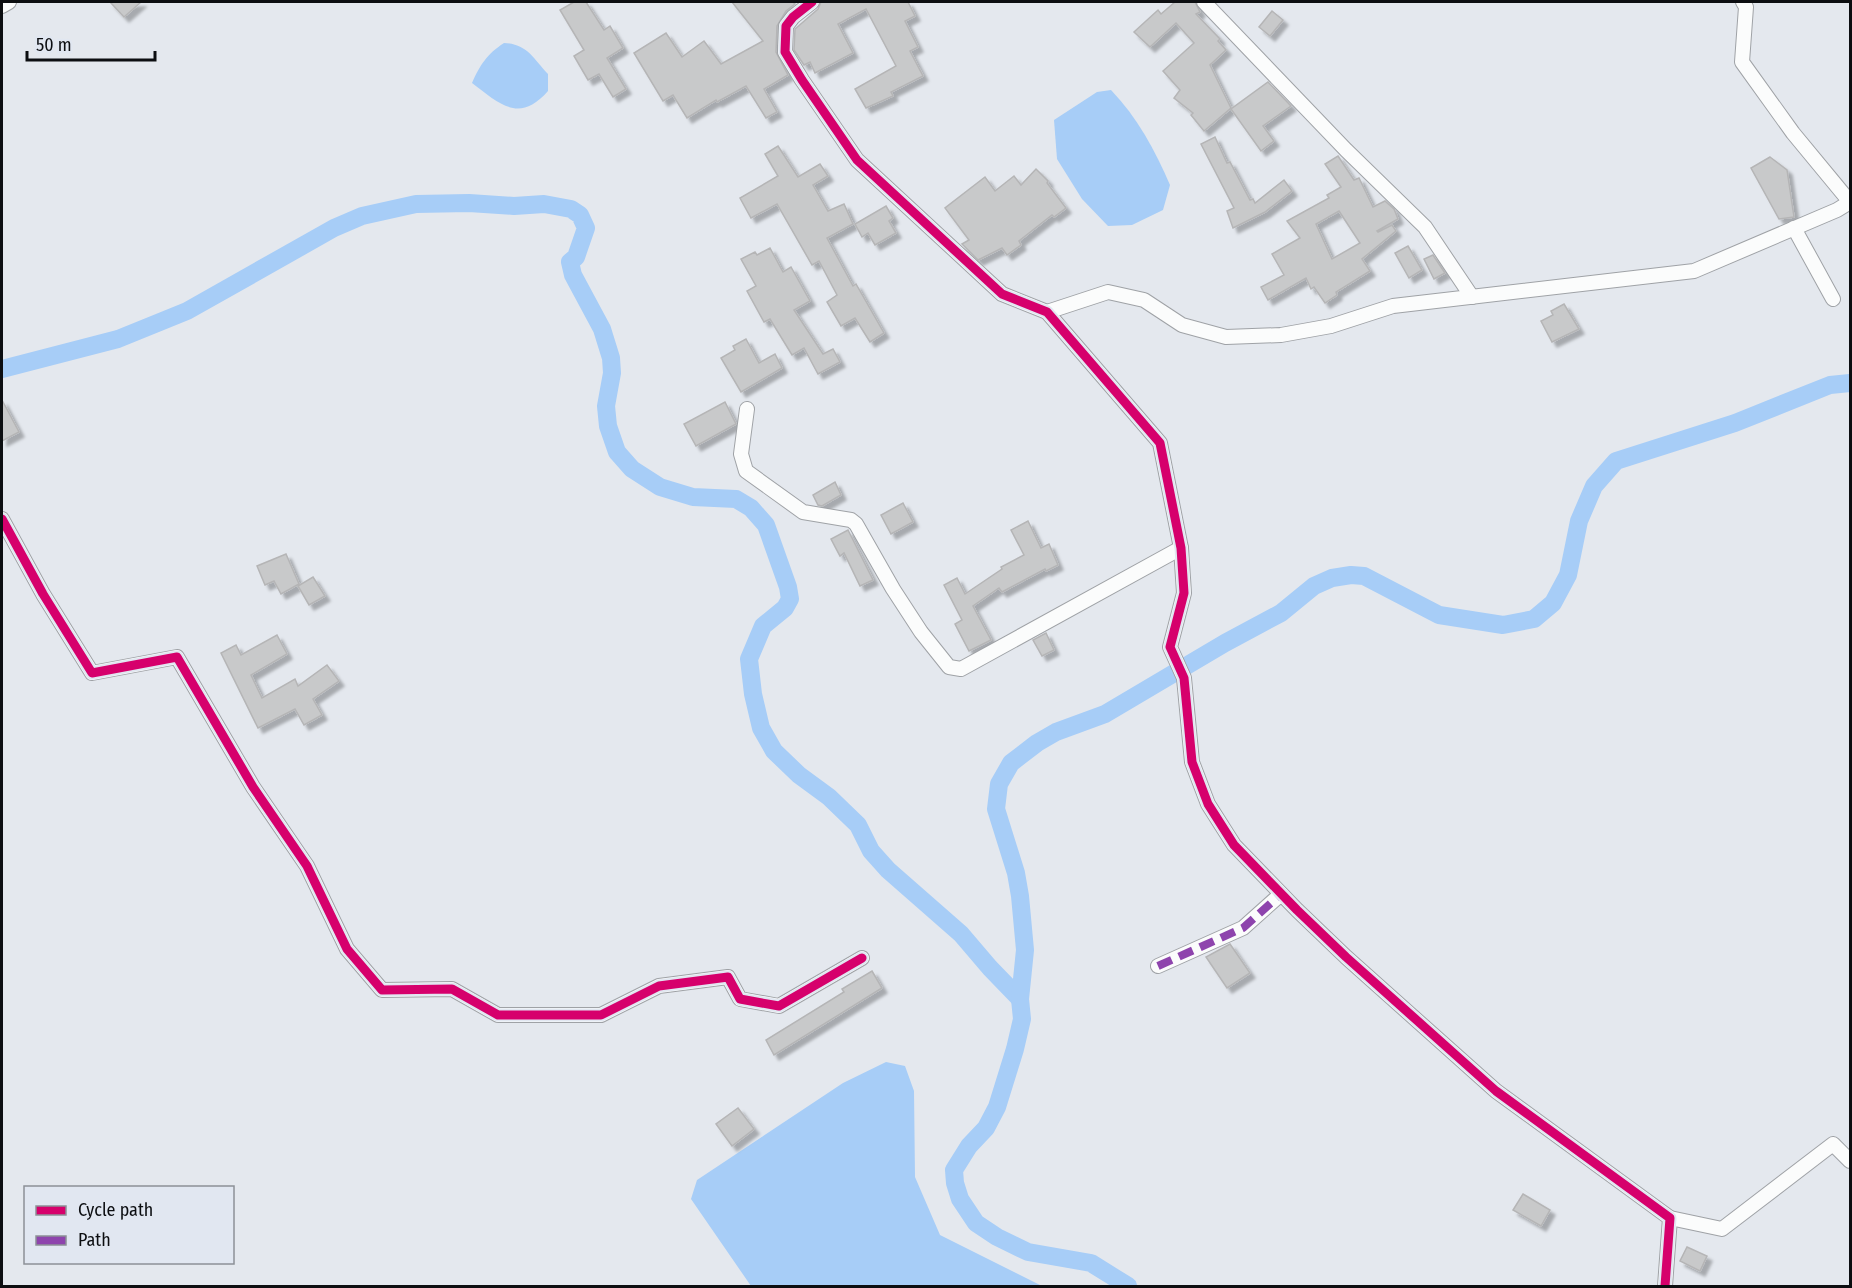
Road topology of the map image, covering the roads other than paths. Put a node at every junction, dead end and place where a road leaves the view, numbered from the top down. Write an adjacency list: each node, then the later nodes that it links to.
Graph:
1 (9, 2): 5 (street)
2 (812, 2): 10 (street)
3 (1204, 2): 8 (street)
4 (1743, 2): 6 (street)
5 (2, 6)
6 (1851, 202): 7 (street)
7 (1794, 228): 8 (street); 9 (street)
8 (1472, 297): 10 (street)
9 (1833, 299)
10 (1047, 312): 13 (street)
11 (747, 409): 13 (street)
12 (2, 519): 15 (street)
13 (1181, 548): 14 (street)
14 (1281, 894): 16 (street); 18 (street)
15 (862, 958)
16 (1158, 966)
17 (1851, 1161): 18 (street)
18 (1670, 1218): 19 (street)
19 (1665, 1287)

